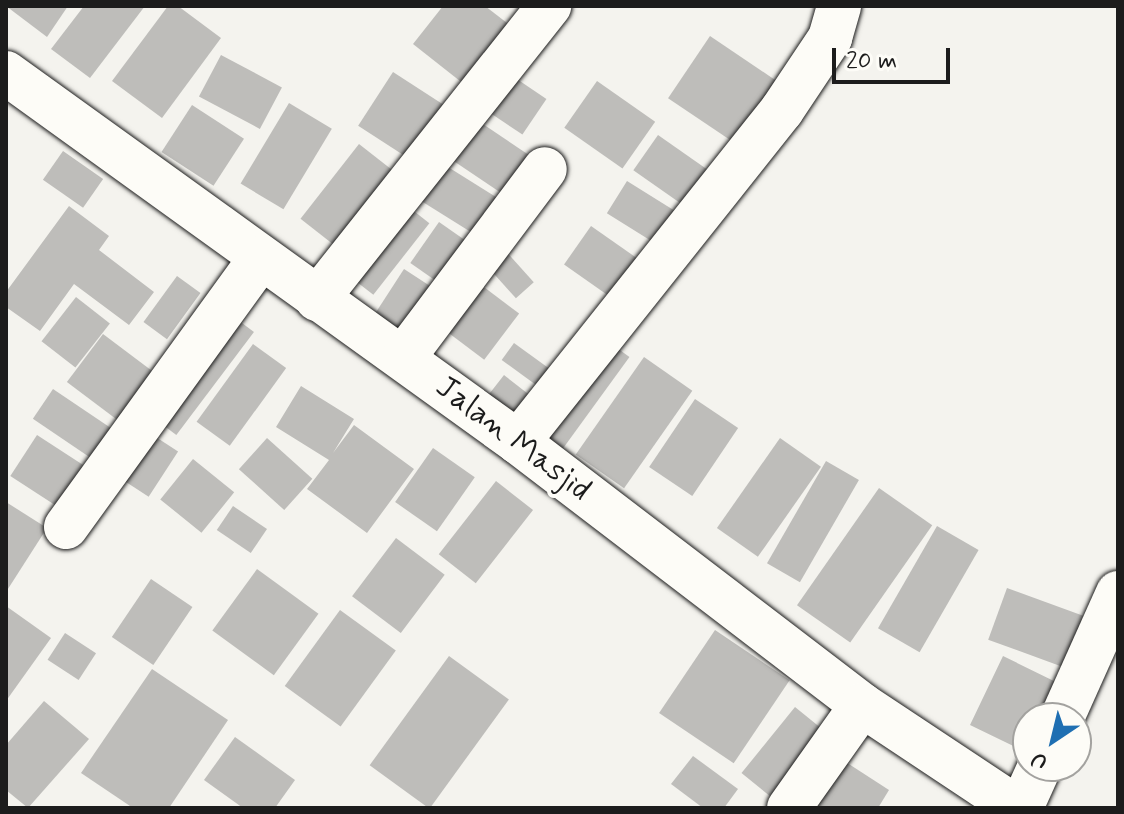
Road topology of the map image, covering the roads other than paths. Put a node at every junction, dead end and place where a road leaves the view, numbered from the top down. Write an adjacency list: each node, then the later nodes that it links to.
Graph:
1 (549, 6): 6 (street)
2 (839, 6): 8 (street)
3 (6, 73): 5 (street, Jalan Masjid)
4 (545, 169): 7 (street)
5 (261, 258): 6 (street, Jalan Masjid); 9 (street)
6 (317, 299): 7 (street, Jalan Masjid)
7 (403, 358): 8 (street, Jalan Masjid)
8 (518, 442): 12 (street, Jalan Masjid)
9 (66, 527)
10 (1118, 593): 11 (street)
11 (1069, 702)
12 (862, 705): 14 (street); 15 (street, Jalan Masjid)
13 (1032, 782): 15 (street)
14 (789, 808)
15 (1019, 808)

